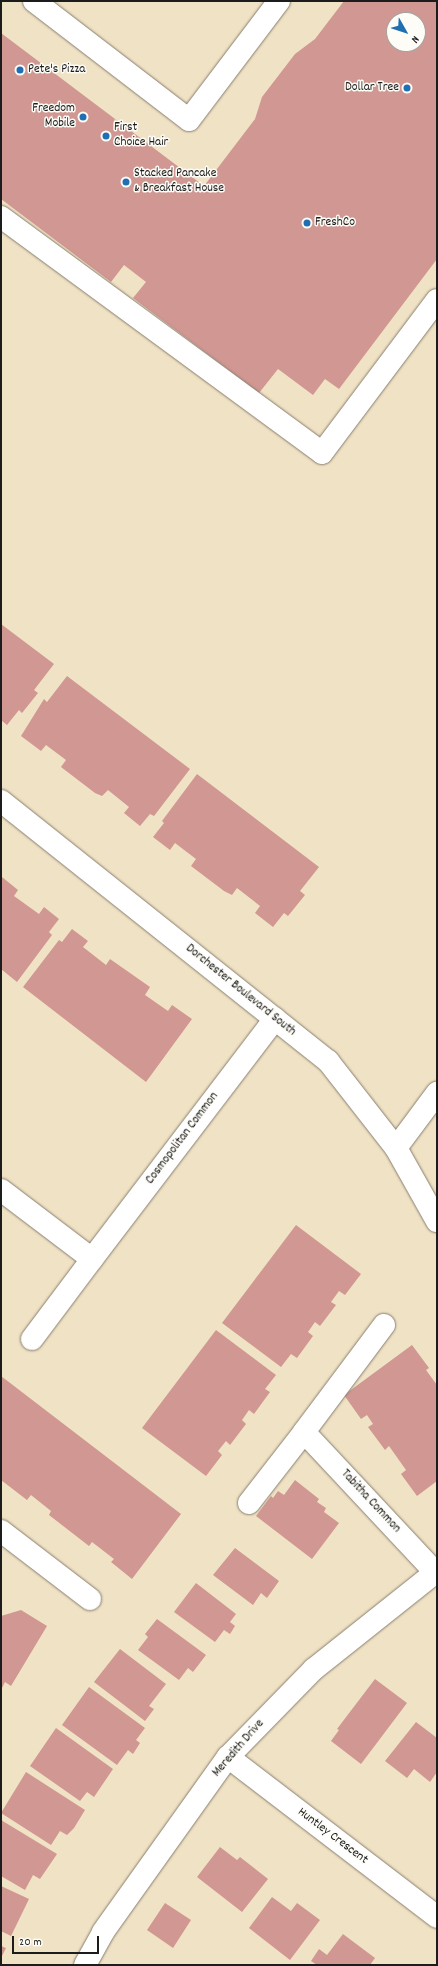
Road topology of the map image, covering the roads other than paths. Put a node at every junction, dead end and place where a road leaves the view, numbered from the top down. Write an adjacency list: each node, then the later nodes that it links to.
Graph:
1 (34, 1): 2 (street)
2 (279, 1)
3 (1, 216): 4 (street)
4 (437, 300)
5 (1, 801): 6 (street, Dorchester Boulevard South)
6 (275, 1019): 8 (street, Dorchester Boulevard South); 11 (street, Cosmopolitan Common)
7 (437, 1093): 8 (street)
8 (396, 1148): 10 (street, Dorchester Boulevard South)
9 (1, 1190): 11 (street)
10 (437, 1221)
11 (92, 1259): 13 (street, Cosmopolitan Common)
12 (384, 1325): 14 (street)
13 (32, 1340)
14 (304, 1432): 15 (street); 17 (street, Tabitha Common)
15 (249, 1503)
16 (3, 1537): 18 (street)
17 (436, 1572): 19 (street, Meredith Drive)
18 (90, 1599)
19 (228, 1757): 20 (street, Huntley Crescent); 21 (street, Meredith Drive)
20 (437, 1917)
21 (85, 1965)

